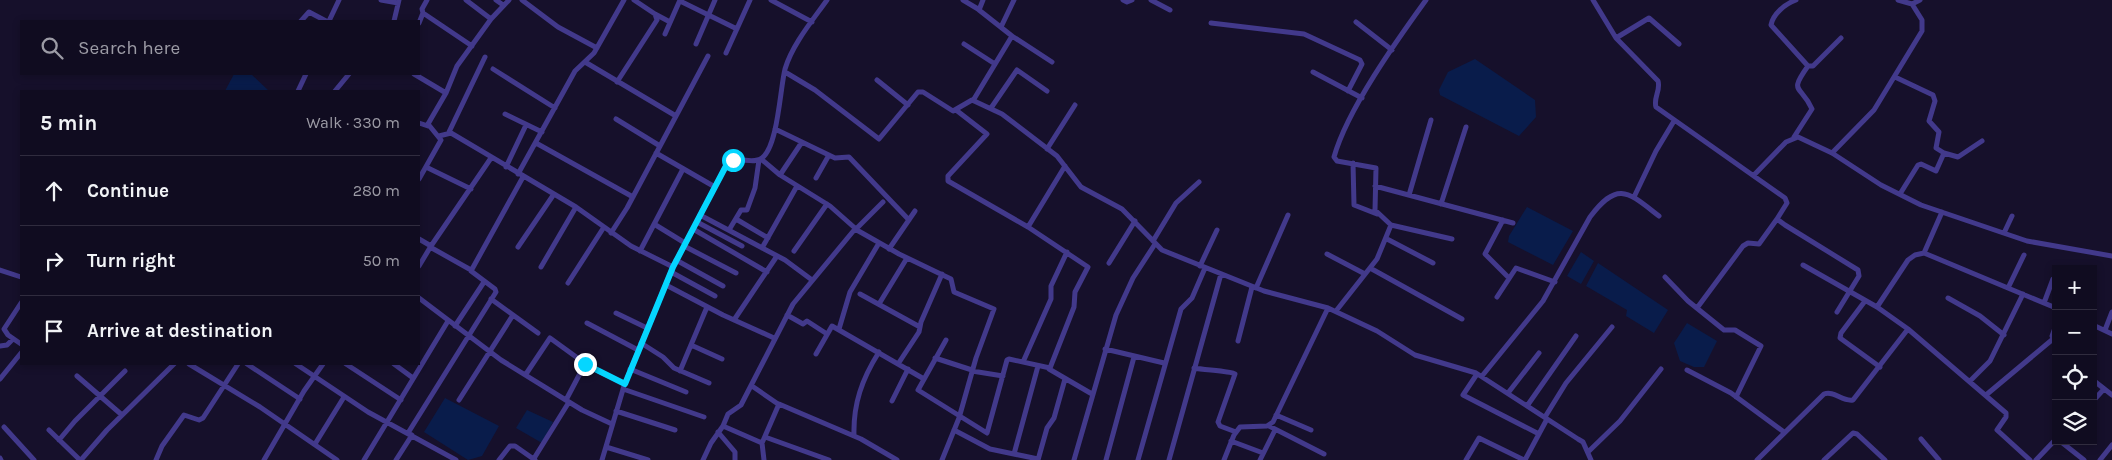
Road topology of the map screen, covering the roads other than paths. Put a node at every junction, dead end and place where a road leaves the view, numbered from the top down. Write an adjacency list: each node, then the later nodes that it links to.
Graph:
1 (339, 0): 36 (street)
2 (381, 0): 25 (street)
3 (427, 0): 31 (street)
4 (466, 0): 38 (street)
5 (496, 0): 28 (street)
6 (509, 0): 28 (street)
7 (522, 0): 54 (street)
8 (624, 0): 54 (street)
9 (634, 0): 32 (street)
10 (680, 0): 33 (street); 40 (street)
11 (715, 0): 33 (street)
12 (750, 0): 45 (street)
13 (771, 0): 41 (street)
14 (827, 0): 41 (street)
15 (963, 0): 29 (street)
16 (983, 0): 29 (street)
17 (1014, 0): 44 (street)
18 (1123, 0): 19 (street)
19 (1132, 0)
20 (1151, 0): 30 (street)
21 (1593, 0): 48 (street)
22 (1796, 0): 62 (street)
23 (1898, 0): 27 (street)
24 (1920, 0): 27 (street)
25 (398, 1): 37 (street)
26 (1423, 1): 55 (street)
27 (1912, 4): 69 (street)
28 (503, 6): 38 (street)
29 (978, 9): 44 (street)
30 (1170, 10)
31 (423, 14): 39 (street); 53 (street)
32 (655, 14): 40 (street); 71 (street)
33 (708, 15): 45 (street); 50 (street)
34 (302, 20): 35 (street)
35 (326, 20)
36 (329, 20)
37 (394, 20)
38 (491, 20): 53 (street)
39 (420, 21)
40 (670, 22): 46 (street)
41 (812, 22): 64 (street)
42 (1356, 22): 55 (street)
43 (1211, 23): 75 (street)
44 (1001, 27): 47 (street)
45 (737, 29): 56 (street)
46 (665, 34)
47 (1012, 36): 60 (street); 61 (street)
48 (1616, 38): 52 (street); 88 (street)
49 (1841, 38): 62 (street)
50 (696, 44)
51 (964, 44): 61 (street)
52 (1679, 44)
53 (472, 46): 76 (street)
54 (597, 48): 59 (street)
55 (1392, 50): 77 (street)
56 (726, 53)
57 (708, 56): 85 (street)
58 (485, 57): 94 (street)
59 (585, 62): 71 (street); 81 (street)
60 (1052, 62)
61 (995, 64): 78 (street)
62 (1808, 66): 97 (street)
63 (493, 69): 81 (street)
64 (785, 72): 79 (street); 93 (street)
65 (1313, 72): 75 (street)
66 (306, 75): 72 (street)
67 (348, 75): 73 (street)
68 (416, 75): 76 (street)
69 (1895, 77): 103 (street); 105 (street)
70 (877, 80): 79 (street)
71 (617, 82): 85 (street)
72 (298, 90)
73 (336, 90)
74 (1047, 91): 82 (street)
75 (1348, 91): 77 (street)
76 (446, 93): 91 (street)
77 (1362, 98): 109 (street)
78 (974, 99): 82 (street); 83 (street)
79 (908, 105): 83 (street)
80 (1075, 105): 102 (street)
81 (555, 108): 95 (street)
82 (991, 108): 102 (street)
83 (956, 110): 150 (street)
84 (505, 114): 90 (street)
85 (676, 116): 101 (street)
86 (616, 119): 101 (street)
87 (1431, 120): 126 (street)
88 (1674, 121): 116 (street); 128 (street)
89 (420, 123): 91 (street)
90 (526, 125): 95 (street); 112 (street)
91 (428, 126): 96 (street)
92 (1466, 127): 131 (street)
93 (775, 129): 99 (street); 108 (street)
94 (449, 132): 96 (street); 107 (street)
95 (542, 132): 100 (street)
96 (440, 136): 110 (street)
97 (1794, 137): 105 (street); 116 (street)
98 (1982, 141): 103 (street)
99 (802, 142): 106 (street); 115 (street)
100 (536, 143): 114 (street); 127 (street)
101 (660, 146): 104 (street)
102 (1047, 149): 111 (street)
103 (1944, 152): 125 (street)
104 (656, 153): 113 (street); 127 (street)
105 (1832, 153): 125 (street)
106 (829, 155): 118 (street); 142 (street)
107 (491, 158): 112 (street); 123 (street)
108 (760, 159): 115 (street); 122 (street); 140 (street)
109 (1353, 162): 121 (street); 135 (street)
110 (426, 166): 117 (street); 123 (street)
111 (1065, 166): 144 (street); 150 (street)
112 (506, 167): 114 (street)
113 (683, 169): 122 (street); 147 (street)
114 (521, 175): 124 (street); 187 (street)
115 (780, 175): 120 (street)
116 (1754, 175): 141 (street)
117 (420, 177)
118 (816, 178)
119 (1199, 182): 161 (street)
120 (797, 186): 130 (street); 157 (street)
121 (1375, 186): 126 (street); 135 (street)
122 (715, 187): 136 (street)
123 (471, 189): 165 (street)
124 (554, 194): 132 (street); 166 (street)
125 (1900, 194): 134 (street)
126 (1409, 195): 131 (street)
127 (633, 197): 155 (street)
128 (1634, 197): 138 (street); 199 (street)
129 (883, 202): 152 (street)
130 (827, 204): 152 (street); 170 (street)
131 (1441, 204): 143 (street)
132 (576, 207): 149 (street); 183 (street)
133 (915, 211): 142 (street)
134 (1942, 212): 156 (street); 172 (street)
135 (1378, 214): 148 (street)
136 (700, 215): 145 (street); 153 (street)
137 (1288, 215): 204 (street)
138 (1659, 216)
139 (2012, 216): 156 (street)
140 (736, 219): 153 (street); 157 (street)
141 (1777, 219): 206 (street); 222 (street)
142 (909, 220): 168 (street)
143 (1503, 220): 146 (street); 196 (street)
144 (1134, 221): 161 (street); 179 (street)
145 (697, 222): 151 (street); 164 (street)
146 (1513, 223)
147 (654, 224): 163 (street); 169 (street)
148 (1391, 226): 158 (street); 159 (street)
149 (604, 227): 155 (street); 201 (street)
150 (1028, 227): 171 (street)
151 (693, 229): 163 (street); 189 (street)
152 (856, 229): 162 (street); 197 (street)
153 (729, 230): 167 (street)
154 (1217, 230): 184 (street)
155 (611, 232): 169 (street)
156 (2004, 233): 176 (street)
157 (768, 238): 167 (street)
158 (1452, 238)
159 (1387, 239): 180 (street); 185 (street)
160 (420, 240): 165 (street)
161 (1154, 242): 184 (street); 256 (street)
162 (880, 243): 168 (street); 238 (street)
163 (685, 244): 178 (street); 190 (street)
164 (742, 246)
165 (431, 247): 181 (street); 187 (street)
166 (518, 247)
167 (762, 248): 175 (street)
168 (890, 249): 177 (street)
169 (640, 251): 188 (street)
170 (794, 251)
171 (1067, 252): 266 (street); 282 (street)
172 (1924, 252): 205 (street); 220 (street)
173 (1327, 254): 193 (street)
174 (2024, 255): 205 (street)
175 (777, 256): 189 (street); 197 (street)
176 (2112, 256)
177 (907, 258): 191 (street); 217 (street)
178 (676, 260): 188 (street); 203 (street)
179 (1109, 263)
180 (1434, 263)
181 (420, 264)
182 (1803, 265): 206 (street)
183 (541, 267)
184 (1203, 267): 192 (street); 267 (street)
185 (1370, 268): 193 (street); 229 (street)
186 (0, 270): 194 (street)
187 (471, 270): 198 (street)
188 (672, 270): 202 (street); 209 (street)
189 (767, 272): 230 (street)
190 (736, 273)
191 (942, 274): 234 (street); 288 (street)
192 (1221, 274): 204 (street); 280 (street)
193 (1365, 274): 223 (street)
194 (20, 277)
195 (1665, 277): 222 (street)
196 (1509, 278): 199 (street); 210 (street)
197 (812, 280): 228 (street)
198 (484, 282): 213 (street); 233 (street)
199 (1555, 282): 290 (street)
200 (2052, 282): 215 (street)
201 (568, 283)
202 (666, 285): 219 (street); 237 (street)
203 (723, 286)
204 (1254, 287): 221 (street); 250 (street)
205 (2008, 288): 208 (street)
206 (1849, 293): 214 (street); 224 (street)
207 (860, 294): 217 (street)
208 (2023, 294): 215 (street); 245 (street)
209 (715, 296)
210 (1497, 297)
211 (1948, 298): 245 (street)
212 (420, 299): 231 (street)
213 (491, 299): 227 (street); 244 (street)
214 (1866, 301): 220 (street); 279 (street)
215 (2044, 303): 218 (street)
216 (20, 304): 248 (street)
217 (879, 304): 234 (street)
218 (2052, 306)
219 (707, 307): 230 (street); 254 (street)
220 (1877, 307): 239 (street)
221 (1328, 308): 223 (street); 323 (street)
222 (1697, 308): 312 (street)
223 (1336, 311): 290 (street)
224 (1837, 312)
225 (2112, 312): 240 (street)
226 (616, 313): 237 (street)
227 (513, 315): 241 (street); 258 (street)
228 (787, 315): 242 (street); 247 (street)
229 (1462, 319)
230 (734, 320): 247 (street)
231 (448, 322): 233 (street); 294 (street)
232 (588, 323): 257 (street)
233 (455, 326): 244 (street)
234 (920, 327): 269 (street)
235 (1612, 327): 326 (street)
236 (2097, 327): 240 (street)
237 (647, 328): 252 (street)
238 (839, 329): 242 (street); 259 (street)
239 (1908, 329): 279 (street); 298 (street)
240 (2105, 330): 243 (street)
241 (538, 333)
242 (827, 334): 262 (street)
243 (2112, 334)
244 (468, 335): 258 (street); 341 (street)
245 (2004, 335): 298 (street)
246 (1576, 336): 320 (street)
247 (774, 338): 303 (street)
248 (12, 339): 251 (street); 255 (street)
249 (946, 340): 264 (street)
250 (1238, 341)
251 (20, 343)
252 (641, 343): 257 (street); 287 (street)
253 (2052, 343): 310 (street)
254 (691, 345): 265 (street); 287 (street)
255 (0, 346)
256 (1105, 349): 263 (street); 306 (street)
257 (638, 350): 281 (street)
258 (491, 352): 289 (street); 315 (street)
259 (879, 352): 269 (street); 343 (street)
260 (1539, 353): 307 (street)
261 (20, 354): 295 (street)
262 (816, 354)
263 (1134, 357): 267 (street); 378 (street)
264 (935, 358): 288 (street); 296 (street)
265 (722, 359)
266 (1023, 362): 278 (street); 292 (street)
267 (1164, 363): 379 (street)
268 (585, 364): 289 (street); 302 (street); 316 (street)
269 (898, 364): 284 (street)
270 (173, 365): 322 (street)
271 (191, 365): 301 (street)
272 (237, 365): 301 (street)
273 (249, 365): 313 (street)
274 (297, 365): 293 (street)
275 (322, 365): 293 (street)
276 (348, 365): 314 (street)
277 (395, 365): 294 (street)
278 (1038, 366): 282 (street); 356 (street)
279 (1880, 367): 340 (street)
280 (1194, 368): 339 (street); 380 (street)
281 (630, 369): 302 (street); 305 (street)
282 (1049, 369): 297 (street)
283 (1661, 369): 354 (street)
284 (908, 370): 296 (street); 318 (street)
285 (1687, 370): 312 (street)
286 (125, 371): 309 (street)
287 (680, 371): 299 (street)
288 (972, 371): 292 (street); 325 (street)
289 (526, 374): 316 (street)
290 (1480, 375): 307 (street); 342 (street)
291 (77, 376): 309 (street)
292 (1002, 376): 325 (street)
293 (314, 377): 311 (street); 313 (street)
294 (413, 378): 314 (street)
295 (0, 379)
296 (924, 379): 325 (street)
297 (1065, 379): 306 (street); 358 (street)
298 (1970, 382): 310 (street)
299 (709, 383)
300 (2097, 383): 304 (street)
301 (224, 385): 328 (street); 361 (street)
302 (624, 386): 321 (street); 324 (street)
303 (752, 386): 319 (street); 330 (street)
304 (2104, 389): 308 (street); 317 (street)
305 (686, 392)
306 (1092, 394): 377 (street)
307 (1508, 394): 320 (street)
308 (2112, 395)
309 (100, 396): 322 (street); 346 (street)
310 (1986, 396): 390 (street)
311 (344, 397): 327 (street); 349 (street)
312 (1736, 397): 340 (street)
313 (300, 399): 328 (street)
314 (401, 400): 327 (street)
315 (459, 400)
316 (567, 400): 329 (street); 368 (street)
317 (2094, 400)
318 (892, 401)
319 (778, 404): 343 (street); 344 (street)
320 (1528, 406): 326 (street)
321 (616, 411): 329 (street); 334 (street)
322 (122, 415): 360 (street)
323 (1276, 415): 331 (street); 337 (street)
324 (704, 417)
325 (960, 418): 335 (street)
326 (1546, 418): 342 (street); 354 (street)
327 (387, 422): 341 (street); 364 (street)
328 (286, 424): 349 (street); 362 (street)
329 (612, 424): 353 (street)
330 (723, 426): 338 (street); 348 (street)
331 (1269, 426): 336 (street); 339 (street)
332 (4, 427): 359 (street)
333 (48, 430): 346 (street)
334 (675, 430)
335 (954, 430): 356 (street); 376 (street)
336 (1275, 430): 355 (street); 357 (street)
337 (1311, 430)
338 (718, 432): 371 (street); 372 (street)
339 (1236, 432): 347 (street)
340 (1784, 432): 386 (street)
341 (410, 434): 365 (street); 366 (street)
342 (1540, 434): 384 (street)
343 (854, 436): 375 (street)
344 (765, 437): 348 (street); 374 (street)
345 (1921, 439): 389 (street)
346 (59, 440): 360 (street)
347 (1231, 441): 355 (street); 381 (street)
348 (762, 443): 373 (street)
349 (315, 444): 363 (street)
350 (2052, 444): 391 (street)
351 (2065, 445): 392 (street)
352 (2112, 445): 393 (street)
353 (606, 447): 369 (street); 370 (street)
354 (1588, 452): 385 (street)
355 (1263, 453): 382 (street)
356 (1014, 454): 358 (street)
357 (1324, 454)
358 (1038, 459)
359 (34, 460)
360 (80, 460)
361 (156, 460)
362 (264, 460)
363 (337, 460)
364 (364, 460)
365 (396, 460)
366 (456, 460)
367 (499, 460): 368 (street)
368 (534, 460)
369 (602, 460)
370 (648, 460)
371 (703, 460)
372 (735, 460)
373 (764, 460)
374 (829, 460)
375 (897, 460)
376 (942, 460)
377 (1074, 460)
378 (1106, 460)
379 (1138, 460)
380 (1169, 460)
381 (1224, 460)
382 (1260, 460)
383 (1466, 460): 384 (street)
384 (1524, 460)
385 (1591, 460)
386 (1758, 460)
387 (1824, 460): 388 (street)
388 (1885, 460)
389 (1939, 460)
390 (2030, 460)
391 (2036, 460)
392 (2084, 460)
393 (2100, 460)

